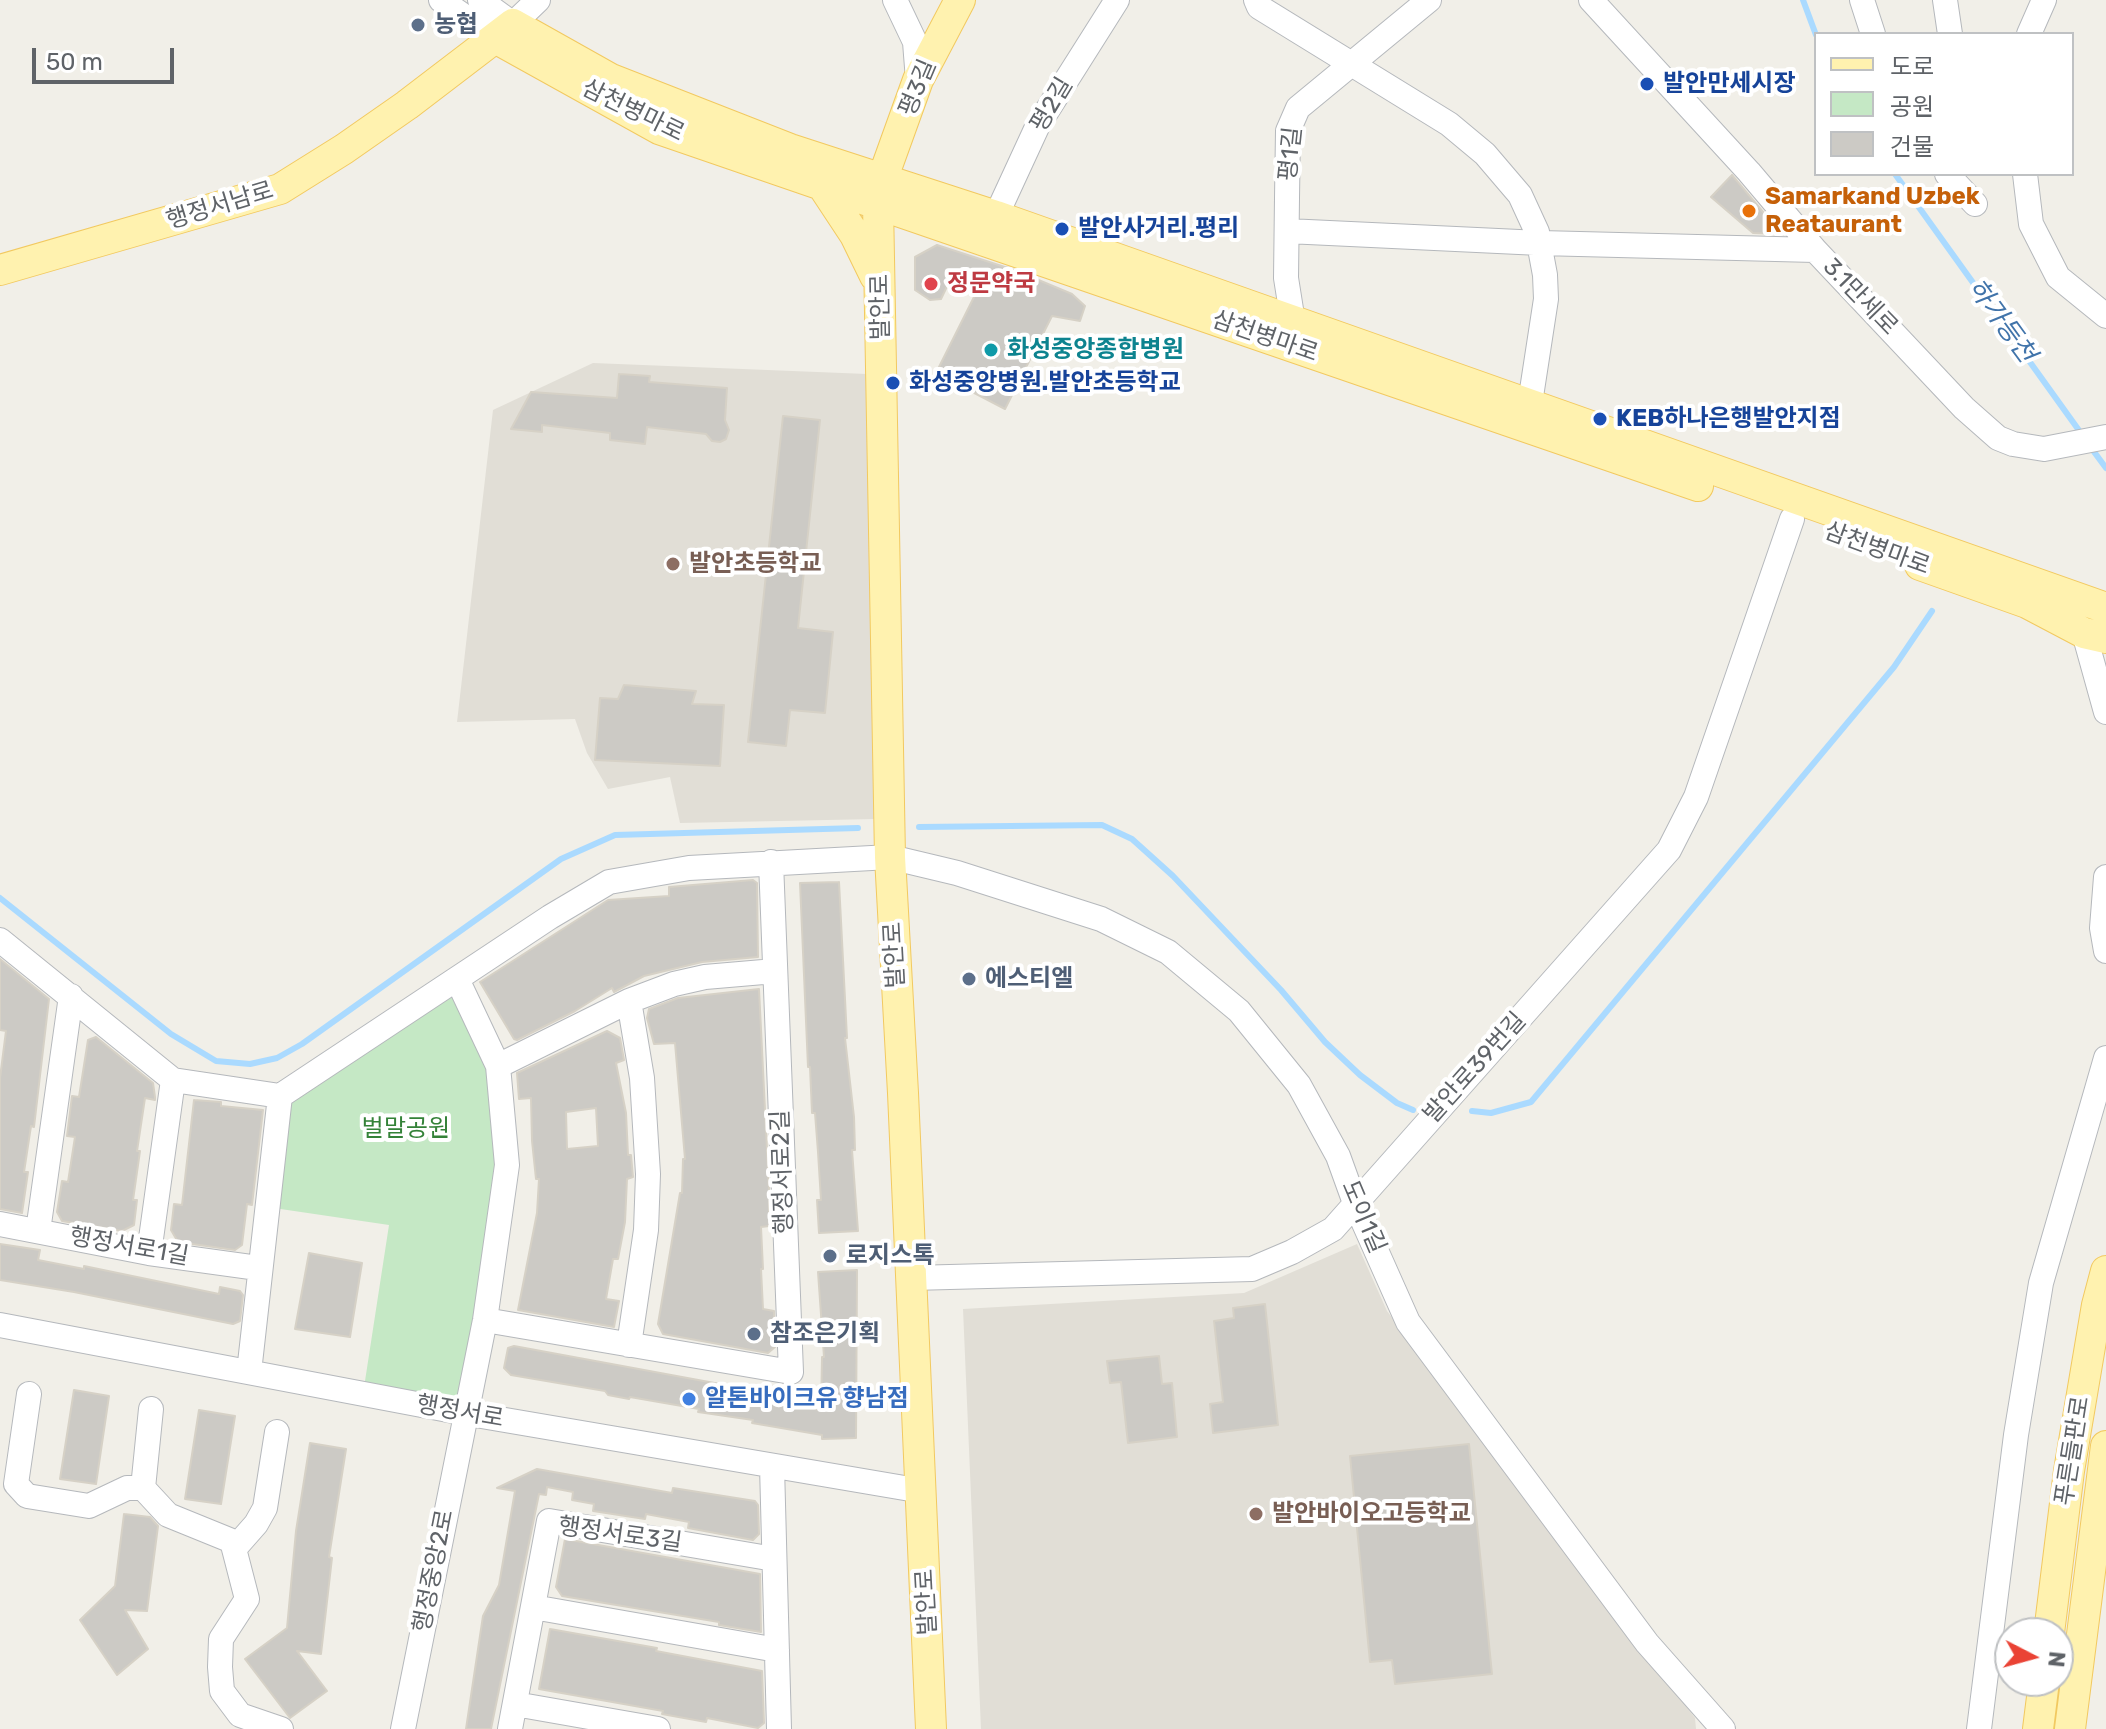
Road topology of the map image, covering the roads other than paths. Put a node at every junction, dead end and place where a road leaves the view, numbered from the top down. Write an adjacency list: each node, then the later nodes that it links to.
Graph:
1 (441, 0): 13 (street, 삼천병마로)
2 (480, 0): 13 (street, 삼천병마로)
3 (538, 0): 13 (street)
4 (895, 0): 18 (street)
5 (960, 0): 18 (main road, 평3길)
6 (1117, 0): 24 (street, 평2길)
7 (1256, 0): 17 (street)
8 (1429, 0): 17 (street, 평1길)
9 (1591, 0): 28 (street, 3.1만세로)
10 (1862, 0): 14 (street)
11 (1945, 0): 15 (street)
12 (2044, 0): 16 (street)
13 (504, 31): 21 (main road, 삼천병마로); 23 (main road, 삼천병마로); 29 (main road, 행정서남로)
14 (1872, 32)
15 (1950, 32)
16 (2030, 32)
17 (1353, 63): 26 (street, 평1길); 27 (street)
18 (918, 80): 23 (main road, 평3길)
19 (1950, 176): 22 (street)
20 (2025, 176): 31 (street)
21 (822, 185): 23 (main road, 삼천병마로); 30 (main road)
22 (1971, 191)
23 (880, 192): 24 (main road, 삼천병마로); 25 (main road, 삼천병마로); 30 (main road, 발안로)
24 (996, 216): 32 (main road, 삼천병마로)
25 (935, 224): 30 (main road); 35 (main road, 삼천병마로)
26 (1287, 231): 27 (street); 32 (street, 평1길)
27 (1540, 243): 28 (street); 33 (street)
28 (1815, 250): 34 (street, 3.1만세로)
29 (0, 270)
30 (880, 278): 39 (main road, 발안로)
31 (2106, 316)
32 (1293, 322): 33 (main road, 삼천병마로)
33 (1530, 403): 36 (main road, 삼천병마로)
34 (2106, 437)
35 (1792, 519): 37 (main road, 삼천병마로); 52 (street, 발안로39번길)
36 (2106, 608)
37 (2099, 636): 38 (street)
38 (2106, 712)
39 (890, 857): 40 (street); 52 (street, 도이1길); 58 (main road, 발안로)
40 (771, 862): 44 (street, 행정서로2길); 45 (street)
41 (2106, 877): 42 (street)
42 (2105, 936)
43 (0, 940): 46 (street)
44 (775, 971): 47 (street); 61 (street, 행정서로2길)
45 (457, 979): 49 (street); 51 (street)
46 (71, 996): 50 (street); 54 (street)
47 (629, 1001): 49 (street); 61 (street)
48 (2106, 1058): 86 (street)
49 (498, 1066): 59 (street)
50 (173, 1080): 51 (street); 55 (street)
51 (280, 1096): 56 (street)
52 (1355, 1203): 58 (street, 발안로39번길); 85 (street, 도이1길)
53 (0, 1224): 54 (street, 행정서로1길)
54 (38, 1231): 55 (street, 행정서로1길)
55 (149, 1253): 56 (street, 행정서로1길)
56 (258, 1268): 62 (street)
57 (2106, 1271): 74 (main road, 푸른들판로)
58 (912, 1278): 70 (main road, 발안로)
59 (485, 1320): 61 (street); 65 (street)
60 (0, 1325): 62 (street, 행정서로)
61 (629, 1345)
62 (249, 1372): 65 (street, 행정서로)
63 (29, 1394): 69 (street)
64 (151, 1409): 69 (street)
65 (464, 1413): 68 (street, 행정서로); 80 (street, 행정중앙2로)
66 (277, 1432): 71 (street)
67 (2106, 1446): 88 (main road)
68 (772, 1466): 70 (street, 행정서로); 72 (street)
69 (143, 1488): 71 (street)
70 (922, 1491): 84 (main road, 발안로)
71 (234, 1549): 78 (street)
72 (774, 1559): 73 (street, 행정서로3길); 75 (street)
73 (533, 1607): 75 (street); 77 (street, 행정서로3길)
74 (2051, 1617)
75 (777, 1650): 83 (street)
76 (2042, 1697): 87 (main road)
77 (515, 1704): 81 (street, 행정서로3길); 82 (street)
78 (235, 1722): 79 (street)
79 (281, 1729)
80 (403, 1729)
81 (510, 1729)
82 (658, 1729)
83 (779, 1729)
84 (931, 1729)
85 (1723, 1729)
86 (1979, 1729)
87 (2038, 1729)
88 (2070, 1729)

